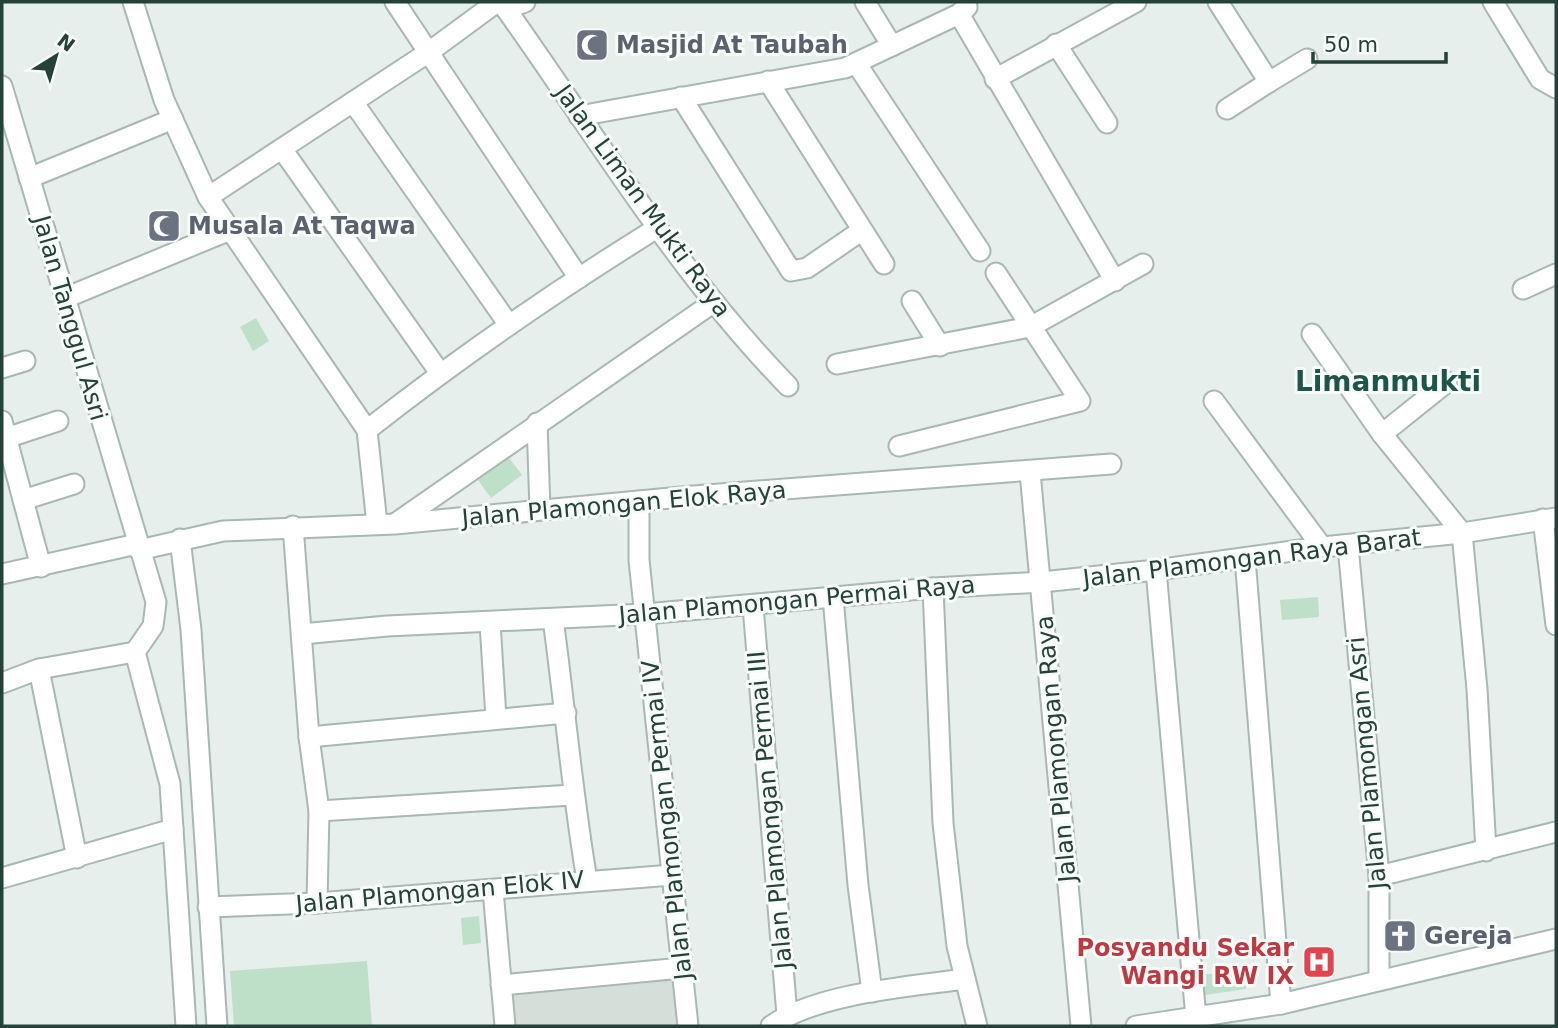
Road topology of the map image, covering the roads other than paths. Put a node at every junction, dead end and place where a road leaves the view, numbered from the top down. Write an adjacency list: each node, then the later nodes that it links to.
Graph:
1 (133, 2): 23 (street)
2 (395, 2): 11 (street)
3 (865, 2): 10 (street)
4 (1136, 2): 9 (street)
5 (1218, 2): 16 (street)
6 (1493, 2): 18 (street)
7 (507, 4): 11 (street); 22 (street, Jalan Liman Mukti Raya)
8 (962, 8): 10 (street); 14 (street)
9 (1056, 44): 14 (street); 24 (street)
10 (892, 46): 13 (street)
11 (429, 52): 20 (street); 36 (street)
12 (1307, 59): 16 (street)
13 (856, 63): 15 (street); 31 (street)
14 (995, 79): 37 (street)
15 (768, 80): 19 (street); 30 (street)
16 (1269, 82): 21 (street)
17 (2, 86): 26 (street, Jalan Tanggul Asri)
18 (1556, 88)
19 (681, 97): 22 (street); 30 (street)
20 (353, 102): 25 (street); 42 (street)
21 (1227, 108)
22 (579, 116): 28 (street, Jalan Liman Mukti Raya)
23 (173, 119): 26 (street); 27 (street)
24 (1107, 123)
25 (282, 149): 27 (street); 49 (street)
26 (29, 178): 39 (street, Jalan Tanggul Asri)
27 (208, 197): 29 (street)
28 (657, 228): 36 (street); 41 (street, Jalan Liman Mukti Raya)
29 (230, 230): 39 (street); 56 (street)
30 (861, 231): 32 (street)
31 (980, 251)
32 (884, 264)
33 (1143, 264): 37 (street)
34 (996, 273): 43 (street)
35 (1556, 274): 38 (street)
36 (579, 278): 42 (street)
37 (1115, 281): 43 (street)
38 (1523, 289)
39 (65, 298): 72 (street, Jalan Tanggul Asri)
40 (912, 301): 45 (street)
41 (714, 302): 51 (street, Jalan Liman Mukti Raya); 54 (street)
42 (509, 325): 49 (street)
43 (1030, 327): 45 (street); 58 (street)
44 (1312, 334): 57 (street)
45 (940, 346): 47 (street)
46 (25, 361): 48 (street)
47 (837, 364)
48 (2, 368)
49 (440, 373): 56 (street)
50 (1447, 382): 57 (street)
51 (789, 386)
52 (1214, 401): 73 (street)
53 (58, 421): 55 (street)
54 (537, 423): 65 (street); 67 (street)
55 (4, 430): 61 (street)
56 (367, 430): 67 (street)
57 (1382, 434): 69 (street)
58 (899, 446)
59 (1111, 464): 60 (street, Jalan Plamongan Elok Raya)
60 (1030, 472): 64 (street, Jalan Plamongan Elok Raya); 78 (street, Jalan Plamongan Raya)
61 (9, 479): 63 (street)
62 (74, 484): 63 (street)
63 (23, 500): 75 (street)
64 (639, 501): 65 (street, Jalan Plamongan Elok Raya); 82 (street, Jalan Plamongan Permai IV)
65 (540, 509): 67 (street, Jalan Plamongan Elok Raya)
66 (1550, 519): 69 (street, Jalan Plamongan Raya Barat); 85 (street)
67 (386, 524): 68 (street, Jalan Plamongan Elok Raya)
68 (293, 526): 70 (street, Jalan Plamongan Elok Raya); 86 (street)
69 (1462, 533): 71 (street, Jalan Plamongan Raya Barat); 99 (street)
70 (180, 539): 72 (street, Jalan Plamongan Elok Raya); 93 (street)
71 (1348, 546): 73 (street, Jalan Plamongan Raya Barat); 102 (street, Jalan Plamongan Asri)
72 (138, 547): 75 (street, Jalan Plamongan Elok Raya); 87 (street, Jalan Tanggul Asri)
73 (1322, 547): 74 (street, Jalan Plamongan Raya Barat)
74 (1245, 558): 76 (street, Jalan Plamongan Raya Barat); 114 (street)
75 (41, 567): 77 (street, Jalan Plamongan Elok Raya)
76 (1156, 570): 78 (street, Jalan Plamongan Raya Barat); 116 (street)
77 (2, 575)
78 (1042, 582): 79 (street, Jalan Plamongan Permai Raya); 123 (street, Jalan Plamongan Raya)
79 (933, 588): 80 (street, Jalan Plamongan Permai Raya); 110 (street)
80 (834, 597): 81 (street, Jalan Plamongan Permai Raya); 113 (street)
81 (753, 606): 82 (street, Jalan Plamongan Permai Raya); 115 (street, Jalan Plamongan Permai III)
82 (645, 614): 83 (street, Jalan Plamongan Permai Raya); 101 (street, Jalan Plamongan Permai IV)
83 (553, 619): 84 (street, Jalan Plamongan Permai Raya); 90 (street)
84 (490, 622): 86 (street, Jalan Plamongan Permai Raya); 91 (street)
85 (1556, 625)
86 (302, 634): 92 (street)
87 (135, 652): 88 (street); 94 (street)
88 (39, 669): 89 (street); 100 (street)
89 (2, 683)
90 (566, 713): 91 (street); 95 (street)
91 (496, 718): 92 (street)
92 (309, 737): 96 (street)
93 (201, 782): 94 (street); 107 (street)
94 (170, 784): 97 (street)
95 (572, 794): 96 (street); 104 (street)
96 (319, 811): 106 (street)
97 (173, 829): 100 (street); 117 (street)
98 (1556, 832): 99 (street)
99 (1486, 851): 102 (street)
100 (77, 858): 103 (street)
101 (672, 875): 104 (street, Jalan Plamongan Elok IV); 109 (street, Jalan Plamongan Permai IV)
102 (1379, 876): 111 (street, Jalan Plamongan Asri)
103 (2, 878)
104 (587, 880): 105 (street, Jalan Plamongan Elok IV)
105 (493, 890): 106 (street, Jalan Plamongan Elok IV); 112 (street)
106 (317, 903): 107 (street, Jalan Plamongan Elok IV)
107 (208, 907): 118 (street)
108 (1556, 939): 111 (street)
109 (682, 968): 112 (street); 120 (street, Jalan Plamongan Permai IV)
110 (965, 979): 113 (street); 122 (street)
111 (1379, 981): 114 (street)
112 (501, 985): 119 (street)
113 (872, 992): 115 (street)
114 (1281, 1004): 116 (street)
115 (787, 1015): 121 (street)
116 (1196, 1018): 124 (street)
117 (186, 1026)
118 (217, 1026)
119 (505, 1026)
120 (688, 1026)
121 (771, 1026)
122 (977, 1026)
123 (1081, 1026)
124 (1136, 1026)

